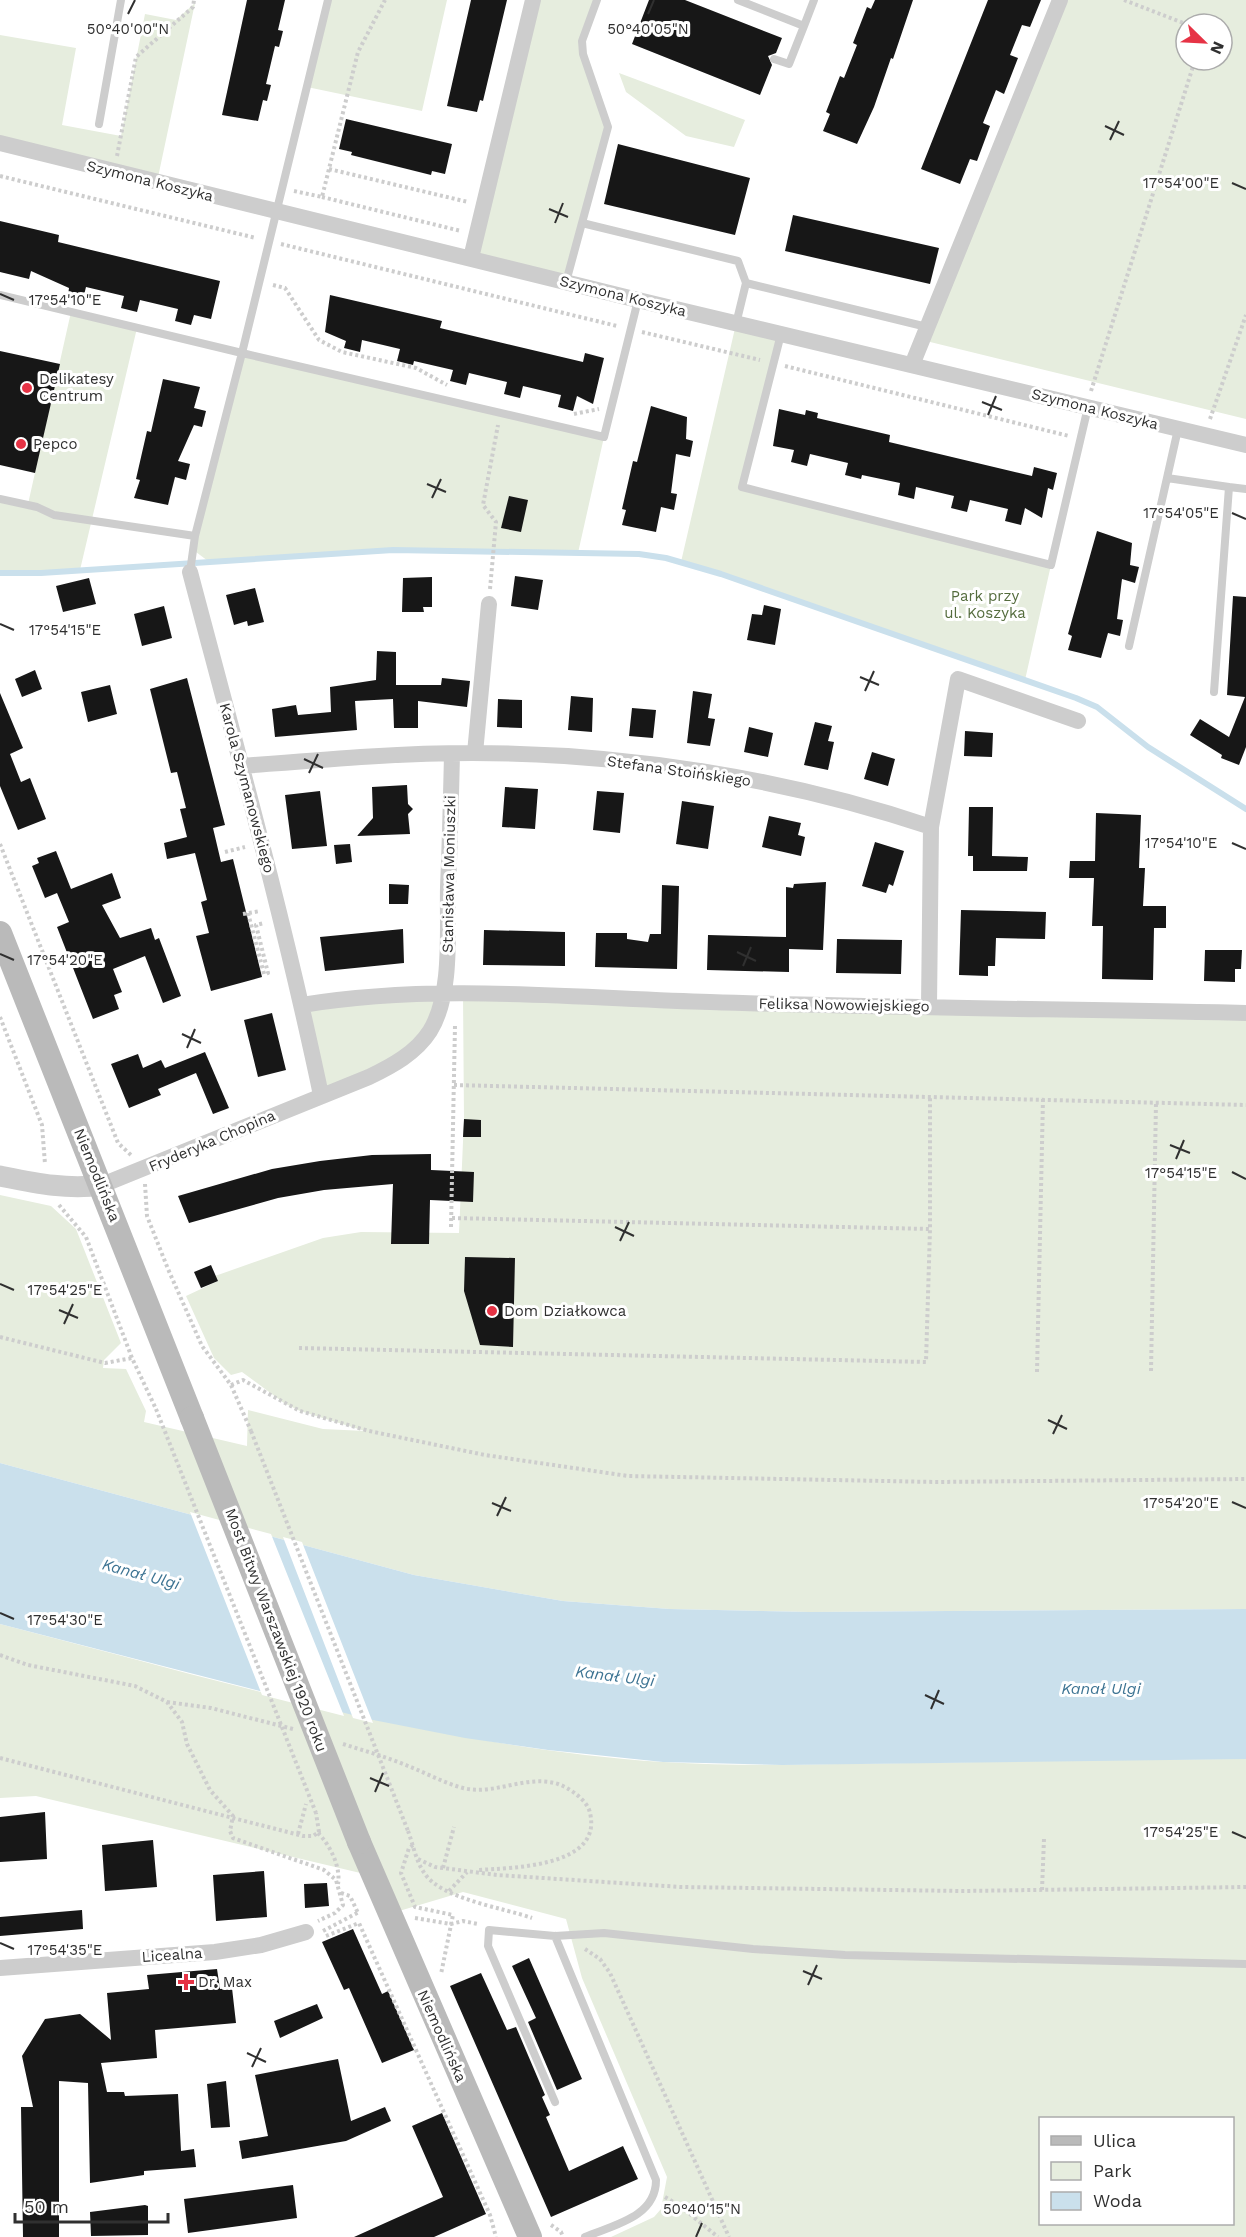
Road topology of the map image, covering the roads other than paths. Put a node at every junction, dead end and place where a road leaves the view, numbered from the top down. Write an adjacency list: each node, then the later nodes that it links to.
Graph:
1 (121, 0): 10 (lane)
2 (328, 0): 12 (lane)
3 (533, 0): 14 (street)
4 (597, 0): 13 (lane)
5 (738, 0): 8 (lane)
6 (814, 0): 8 (lane)
7 (1060, 0): 20 (street)
8 (804, 26): 9 (lane)
9 (774, 59)
10 (99, 124)
11 (0, 143): 12 (street, Szymona Koszyka)
12 (278, 211): 14 (street, Szymona Koszyka); 22 (lane)
13 (582, 223): 15 (lane); 16 (lane)
14 (471, 258): 15 (street, Szymona Koszyka)
15 (566, 282): 18 (street, Szymona Koszyka)
16 (746, 283): 19 (lane); 20 (lane)
17 (0, 295): 22 (lane)
18 (638, 300): 19 (street, Szymona Koszyka); 22 (lane)
19 (736, 324): 21 (street, Szymona Koszyka)
20 (927, 327): 23 (street)
21 (782, 334): 23 (street, Szymona Koszyka); 24 (lane)
22 (242, 353): 31 (lane)
23 (912, 365): 24 (street, Szymona Koszyka)
24 (1087, 407): 25 (street, Szymona Koszyka)
25 (1178, 429): 26 (street, Szymona Koszyka); 27 (lane)
26 (1246, 445)
27 (1167, 478): 28 (lane); 34 (lane)
28 (1229, 487): 29 (lane); 35 (lane)
29 (1246, 489)
30 (0, 499): 31 (lane)
31 (195, 536): 32 (lane)
32 (190, 572): 39 (street, Karola Szymanowskiego)
33 (489, 604): 37 (street)
34 (1129, 646)
35 (1214, 692)
36 (1078, 721): 40 (street)
37 (475, 753): 38 (street, Stefana Stoińskiego); 40 (street, Stefana Stoińskiego)
38 (452, 754): 39 (street, Stefana Stoińskiego); 42 (street, Stanisława Moniuszki)
39 (242, 766): 43 (street, Karola Szymanowskiego)
40 (931, 827): 44 (street)
41 (0, 933): 48 (main road, Niemodlińska)
42 (449, 994): 43 (street, Feliksa Nowowiejskiego); 44 (street, Feliksa Nowowiejskiego); 46 (street, Stanisława Moniuszki)
43 (302, 1005): 46 (street, Karola Szymanowskiego)
44 (929, 1006): 45 (street, Feliksa Nowowiejskiego)
45 (1246, 1013)
46 (321, 1095): 48 (street, Fryderyka Chopina)
47 (0, 1176): 48 (street)
48 (102, 1185): 49 (main road, Niemodlińska)
49 (192, 1418): 50 (main road, Most Bitwy Warszawskiej 1920 roku, bridge)
50 (359, 1842): 56 (main road, Niemodlińska)
51 (312, 1930): 54 (street, Licealna)
52 (555, 1936): 53 (lane); 55 (lane); 57 (lane)
53 (1246, 1964)
54 (0, 1968)
55 (555, 2102)
56 (523, 2232)
57 (585, 2237)

